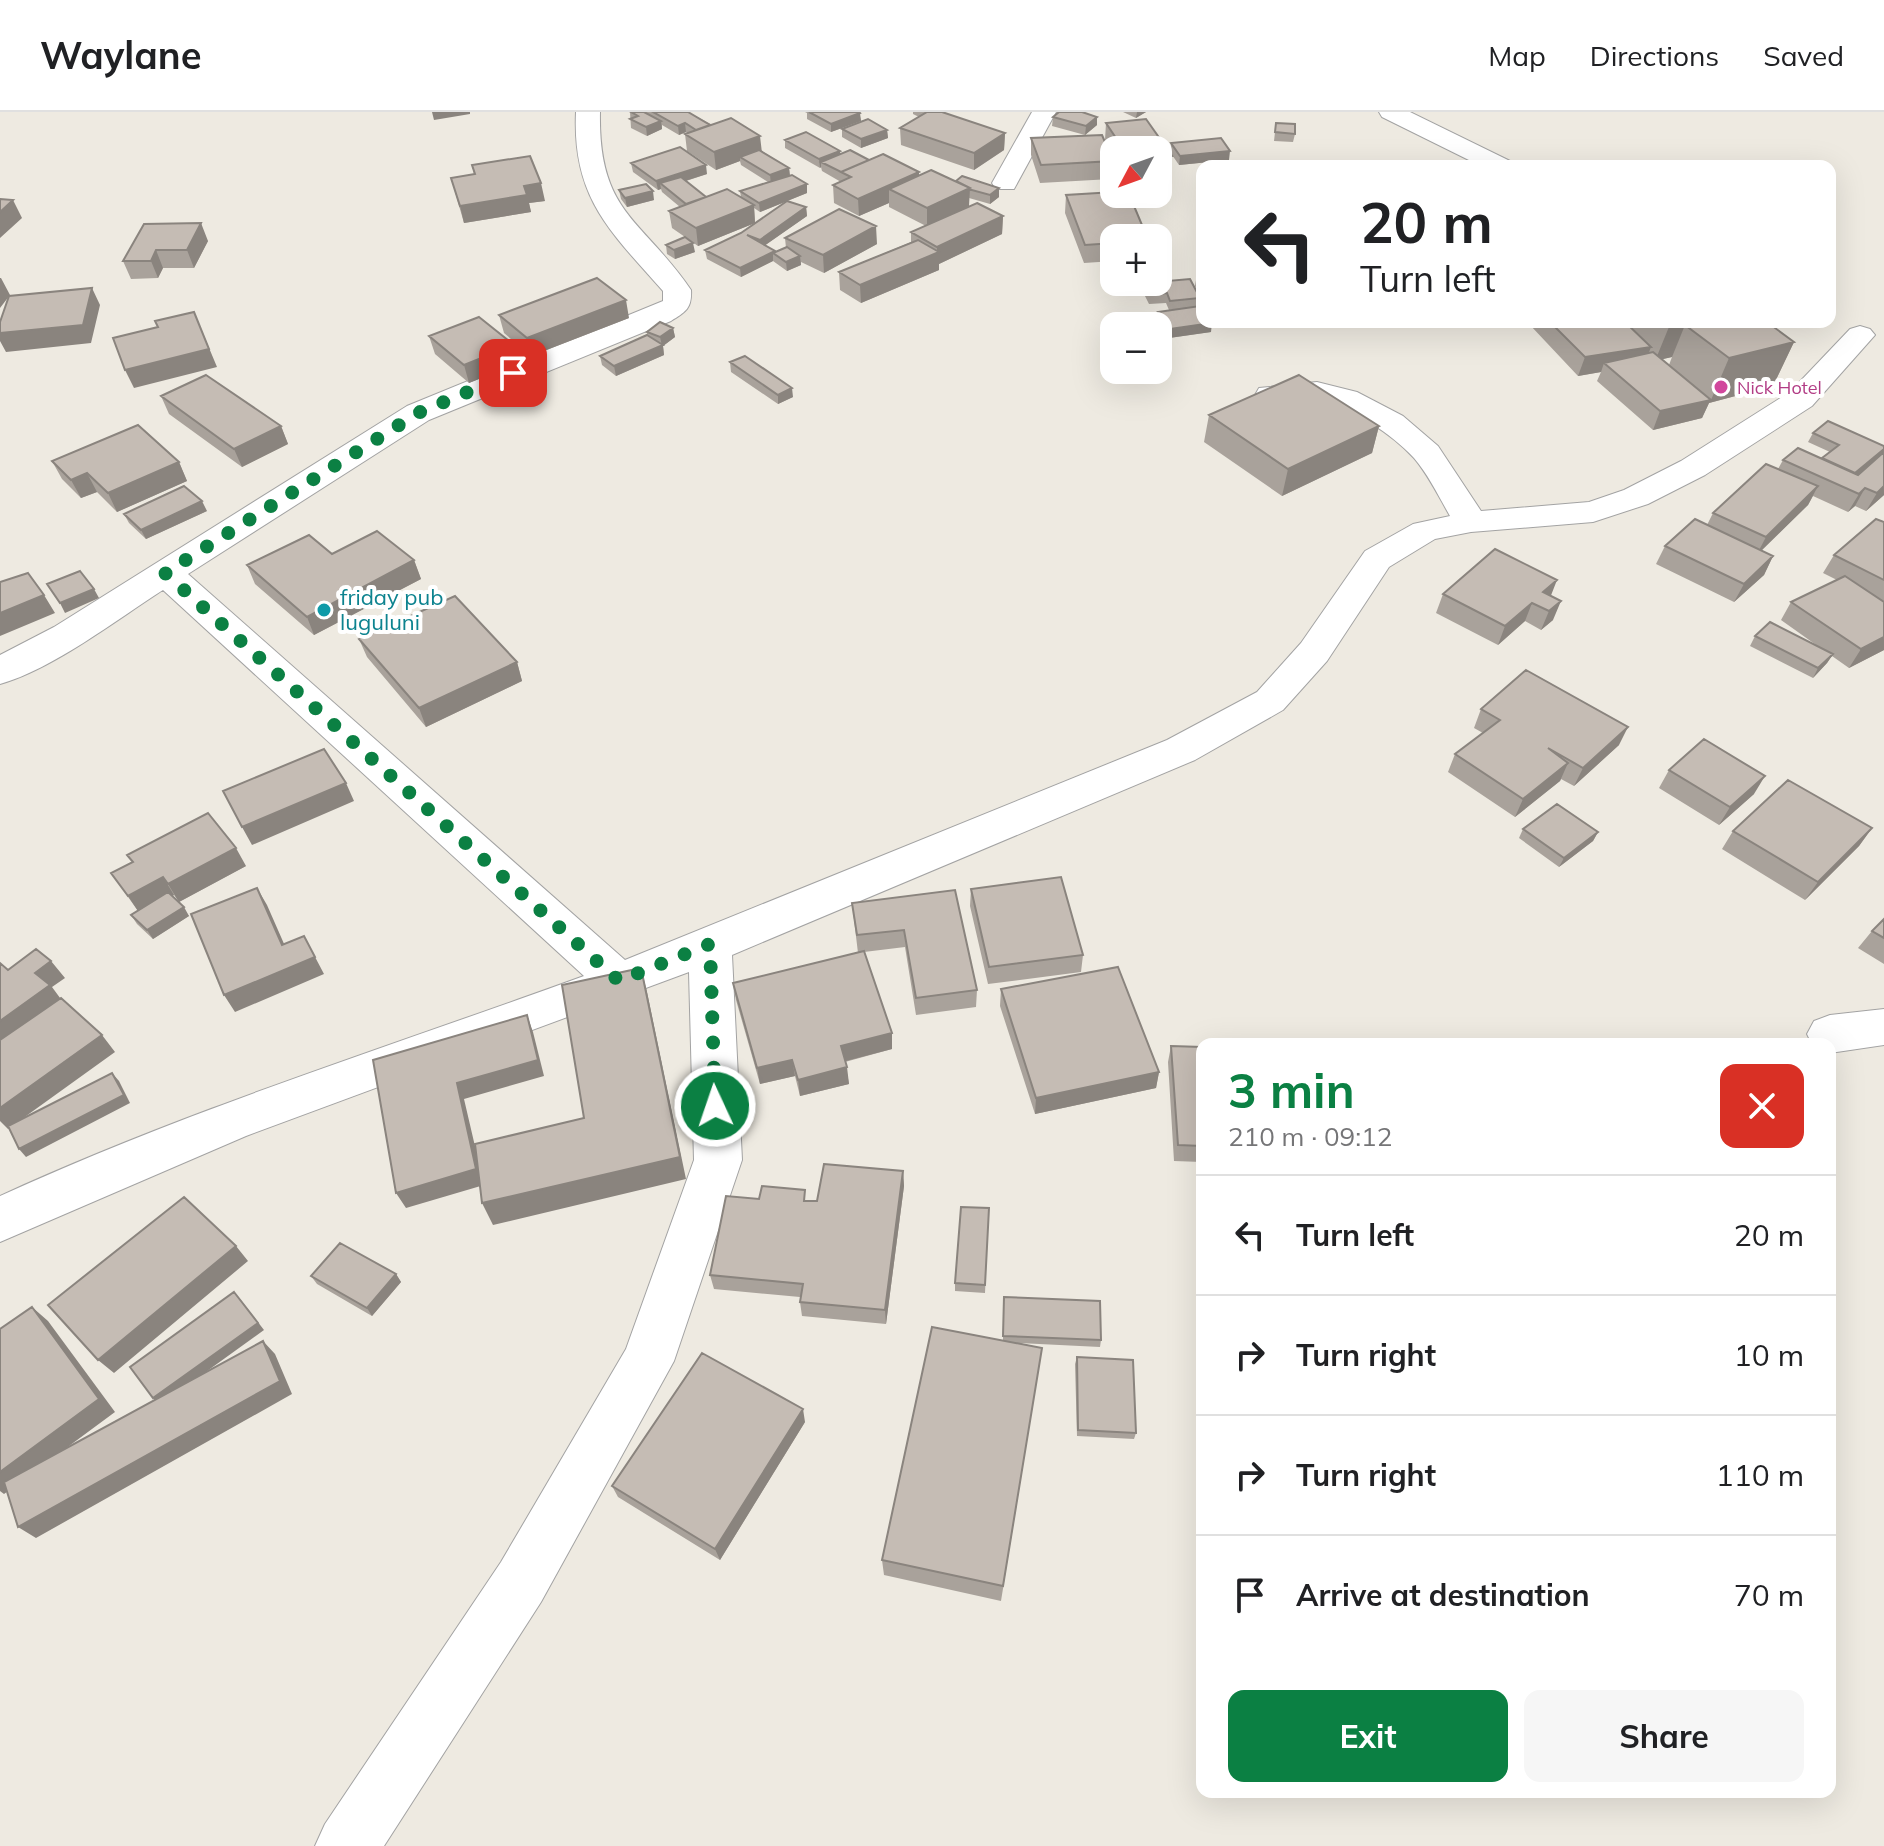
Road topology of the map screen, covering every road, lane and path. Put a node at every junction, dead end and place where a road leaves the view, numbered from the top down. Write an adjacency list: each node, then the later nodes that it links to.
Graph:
1 (588, 112): 9 (street)
2 (1044, 112): 5 (street)
3 (1391, 112): 4 (street)
4 (1489, 160)
5 (1005, 183)
6 (1858, 335): 8 (street)
7 (1249, 399): 8 (street)
8 (1471, 522): 11 (street)
9 (165, 573): 10 (street); 12 (street)
10 (0, 671)
11 (710, 944): 12 (street); 16 (street)
12 (619, 981): 15 (street)
13 (1884, 1027): 14 (street)
14 (1830, 1034)
15 (0, 1220)
16 (347, 1846)

